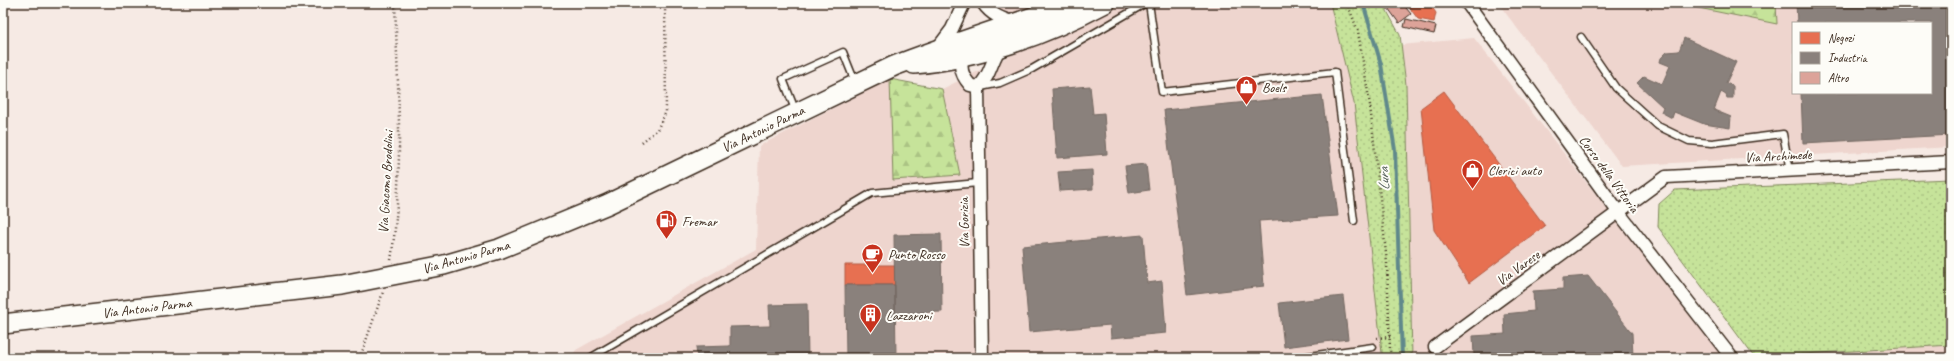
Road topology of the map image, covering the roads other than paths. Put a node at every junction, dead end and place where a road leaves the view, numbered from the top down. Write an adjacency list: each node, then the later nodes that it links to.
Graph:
1 (964, 3): 10 (street)
2 (983, 3): 7 (street)
3 (1072, 3): 7 (main road, Via Antonio Parma)
4 (1104, 3): 9 (main road, Via Antonio Parma)
5 (1148, 3): 14 (lane); 20 (lane)
6 (1467, 3): 19 (street, Corso della Vittoria)
7 (1016, 24): 10 (main road, Via Antonio Parma); 11 (street)
8 (1581, 37): 17 (lane)
9 (1002, 45): 11 (main road, Via Antonio Parma); 14 (street)
10 (937, 49): 12 (main road, Via Antonio Parma)
11 (962, 59): 12 (main road, Via Antonio Parma); 14 (street)
12 (894, 66): 13 (main road, Via Antonio Parma)
13 (856, 83): 15 (main road, Via Antonio Parma); 15 (lane)
14 (978, 87): 18 (street, Via Gorizia)
15 (796, 113): 21 (main road, Via Antonio Parma)
16 (1951, 162): 17 (street, Via Archimede)
17 (1790, 170): 19 (street, Via Archimede)
18 (978, 183): 24 (lane); 25 (street, Via Gorizia)
19 (1619, 213): 23 (street, Via Varese); 27 (street, Corso della Vittoria)
20 (1354, 221)
21 (3, 324)
22 (1373, 347): 26 (lane)
23 (1435, 348)
24 (590, 358)
25 (982, 358)
26 (1295, 358)
27 (1732, 358)

